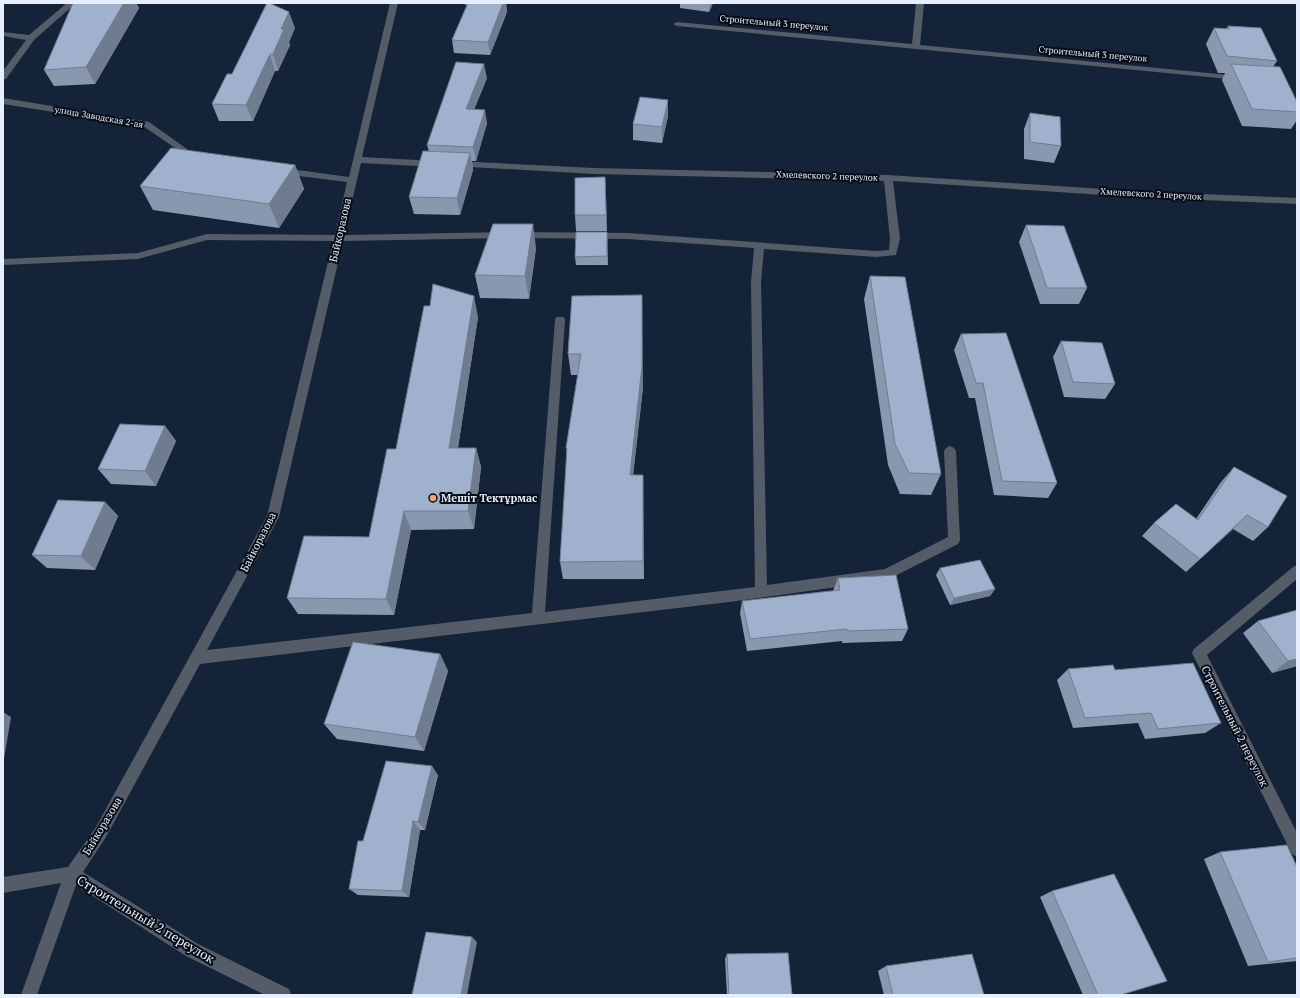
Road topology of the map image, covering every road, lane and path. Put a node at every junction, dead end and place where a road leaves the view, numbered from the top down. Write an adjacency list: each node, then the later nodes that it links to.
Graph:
1 (72, 3): 6 (street)
2 (394, 3): 11 (street, Байкоразова)
3 (920, 3): 7 (street)
4 (677, 24): 7 (street, Строительный 3 переулок)
5 (3, 34): 6 (street)
6 (30, 38): 8 (street)
7 (916, 47): 9 (street, Строительный 3 переулок)
8 (3, 77)
9 (1245, 78)
10 (3, 101): 12 (street, улица Заводская 2-ая)
11 (357, 160): 14 (street, Хмелевского 2 переулок); 15 (street, Байкоразова)
12 (208, 162)
13 (276, 170): 15 (street)
14 (888, 178): 16 (street, Хмелевского 2 переулок); 18 (street)
15 (352, 180): 17 (street, Байкоразова)
16 (1297, 201)
17 (338, 238): 18 (street); 19 (street); 25 (street, Байкоразова)
18 (759, 246): 23 (street)
19 (3, 262)
20 (560, 320): 24 (street)
21 (950, 451): 23 (street)
22 (1297, 570): 26 (street, Строительный 2 переулок)
23 (761, 591): 24 (street)
24 (538, 618): 25 (street)
25 (196, 658): 27 (street, Байкоразова)
26 (1297, 849)
27 (72, 874): 28 (street, Строительный 2 переулок); 29 (street, Байкоразова); 30 (street, Строительный 2 переулок)
28 (3, 885)
29 (30, 995)
30 (283, 995)

